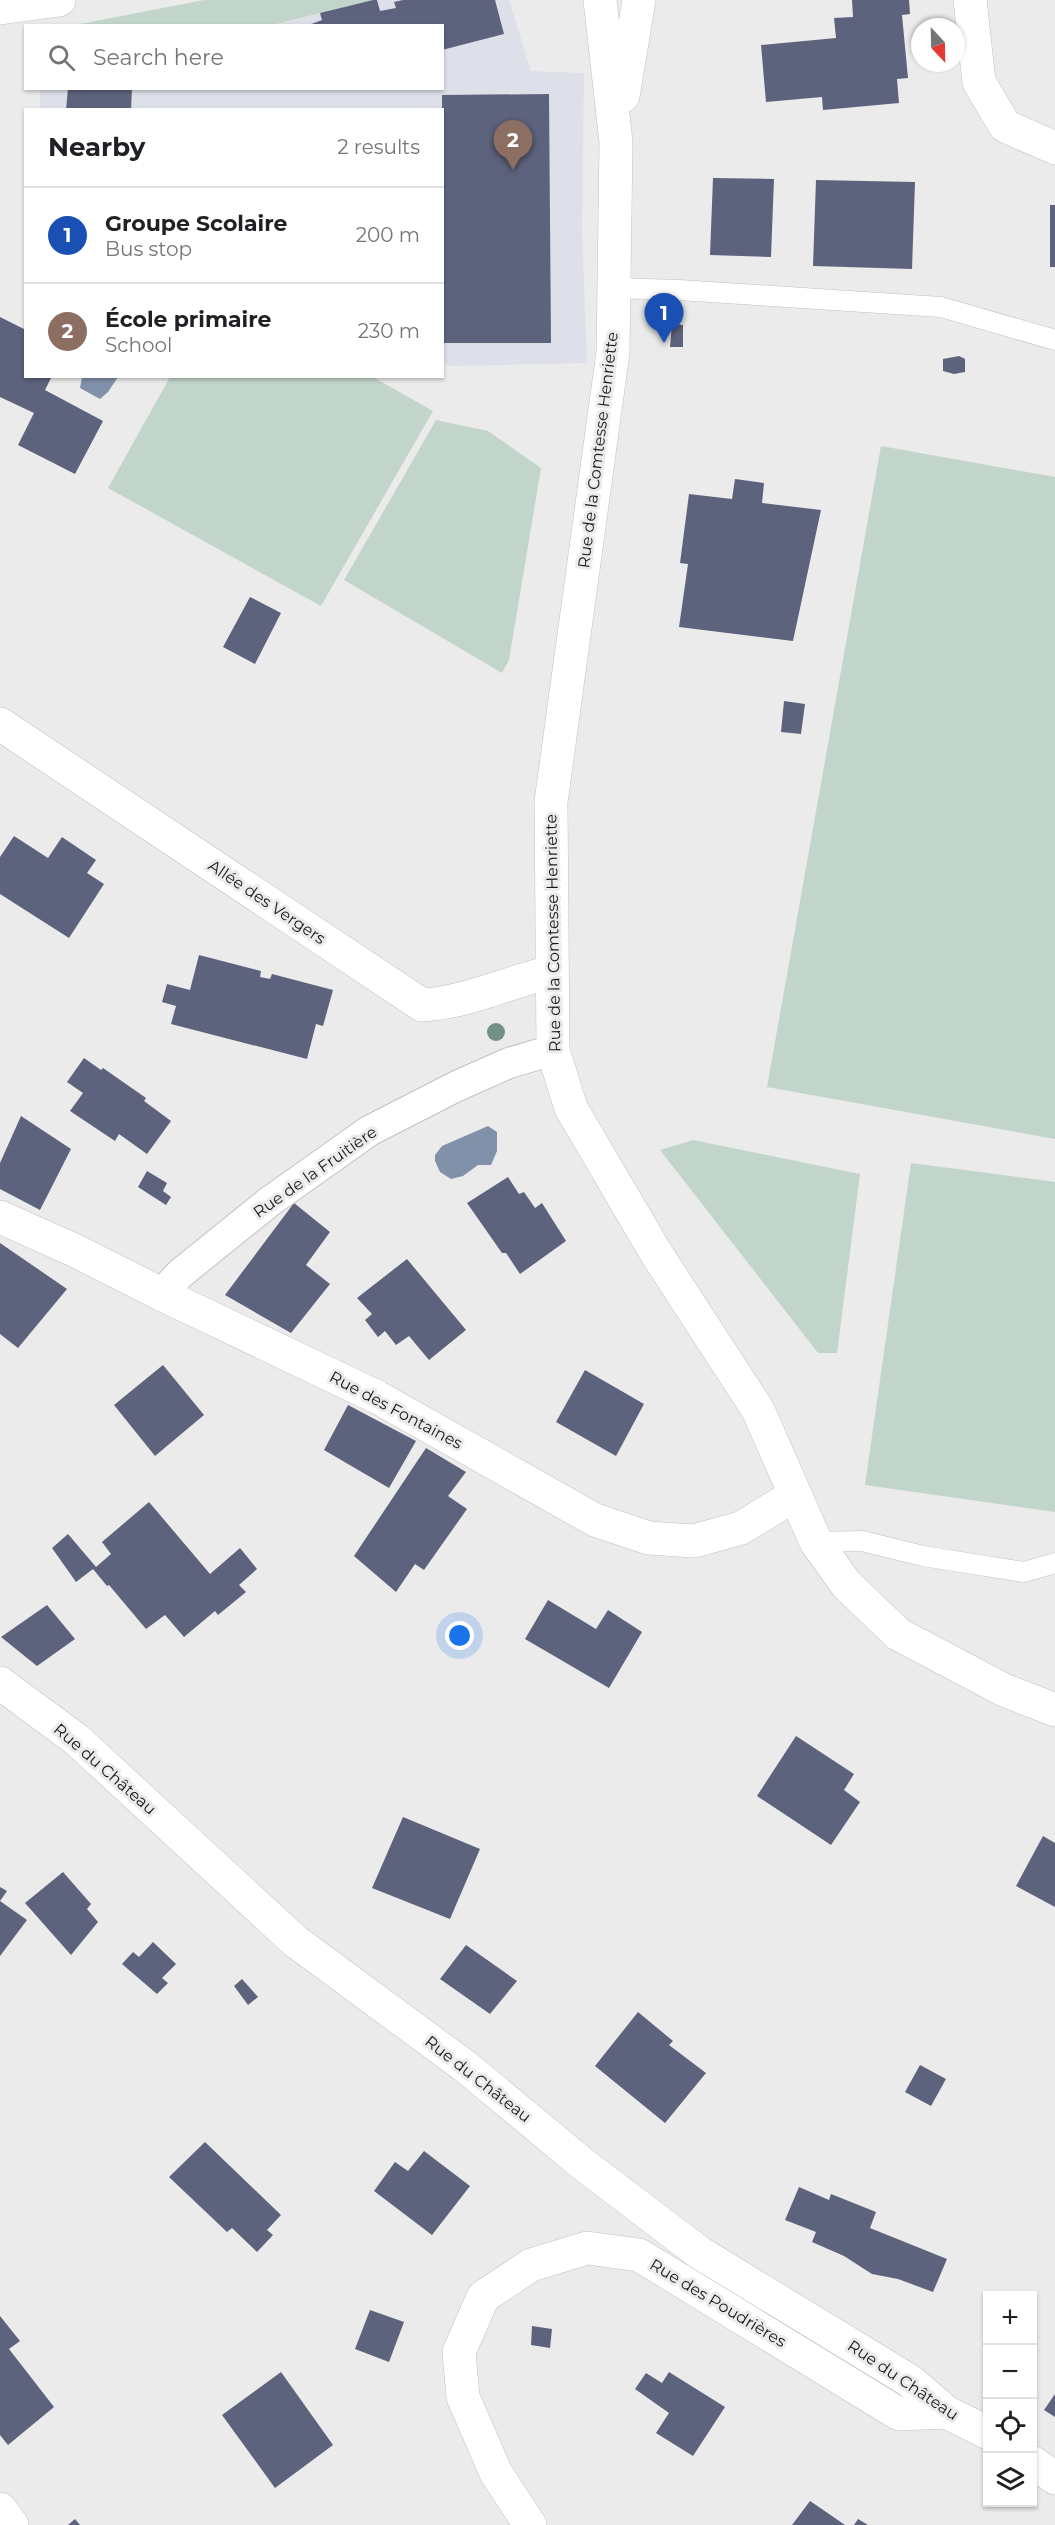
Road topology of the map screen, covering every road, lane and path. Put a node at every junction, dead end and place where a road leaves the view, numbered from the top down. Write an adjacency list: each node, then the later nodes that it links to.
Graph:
1 (59, 0): 5 (street)
2 (600, 0): 6 (street, Rue de la Comtesse Henriette)
3 (639, 0): 6 (street, Rue de la Comtesse Henriette)
4 (970, 0): 7 (street)
5 (0, 8)
6 (616, 142): 8 (street, Rue de la Comtesse Henriette)
7 (1055, 148)
8 (614, 288): 9 (lane); 11 (street, Rue de la Comtesse Henriette)
9 (1055, 340)
10 (0, 724): 11 (street, Allée des Vergers)
11 (551, 972): 12 (street, Rue de la Comtesse Henriette)
12 (553, 1050): 14 (street, Rue de la Fruitière); 15 (street, Rue de la Comtesse Henriette)
13 (0, 1217): 14 (street, Rue des Fontaines)
14 (161, 1294): 15 (street, Rue des Fontaines)
15 (795, 1495): 16 (street, Rue de la Comtesse Henriette)
16 (816, 1542): 17 (lane); 19 (street, Rue de la Comtesse Henriette)
17 (1055, 1563)
18 (0, 1683): 20 (street, Rue du Château)
19 (1055, 1710)
20 (946, 2412): 21 (street, Rue du Château); 26 (street, Rue des Poudrières)
21 (983, 2431)
22 (1037, 2465): 23 (street)
23 (1055, 2478)
24 (0, 2509): 25 (street)
25 (12, 2525)
26 (530, 2525)

